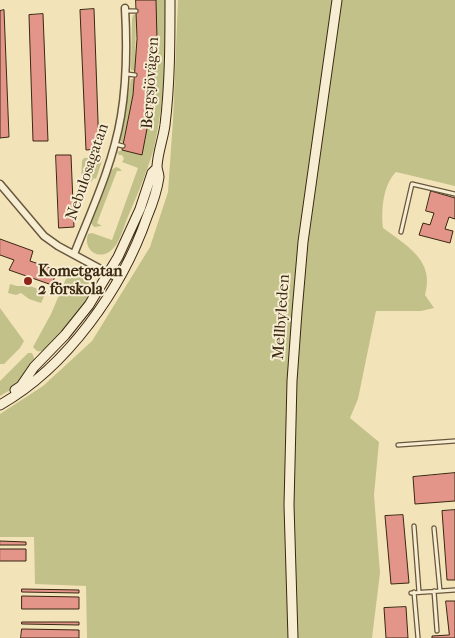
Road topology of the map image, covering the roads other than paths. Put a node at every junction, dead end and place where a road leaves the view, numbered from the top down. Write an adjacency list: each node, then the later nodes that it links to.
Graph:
1 (170, 0): 9 (street, Bergsjövägen)
2 (337, 0): 27 (street, Mellbyleden)
3 (125, 10): 4 (lane); 5 (street, Nebulosagatan)
4 (136, 11)
5 (126, 74): 6 (lane); 7 (street, Nebulosagatan)
6 (135, 75)
7 (115, 144): 8 (lane); 13 (street, Nebulosagatan)
8 (123, 146)
9 (157, 168): 14 (street, Bergsjövägen); 15 (street, Bergsjövägen)
10 (0, 184): 13 (street)
11 (455, 194): 12 (lane)
12 (401, 232)
13 (74, 254): 14 (street)
14 (108, 274): 15 (street); 16 (street, Bergsjövägen)
15 (119, 279): 17 (street, Bergsjövägen)
16 (0, 399)
17 (0, 405)
18 (455, 441): 19 (lane)
19 (398, 445)
20 (414, 526): 25 (lane)
21 (434, 528): 24 (lane)
22 (455, 590): 24 (lane)
23 (434, 591): 24 (lane); 25 (lane); 26 (lane)
24 (440, 591)
25 (419, 592): 28 (lane)
26 (437, 632)
27 (293, 638)
28 (418, 638)

